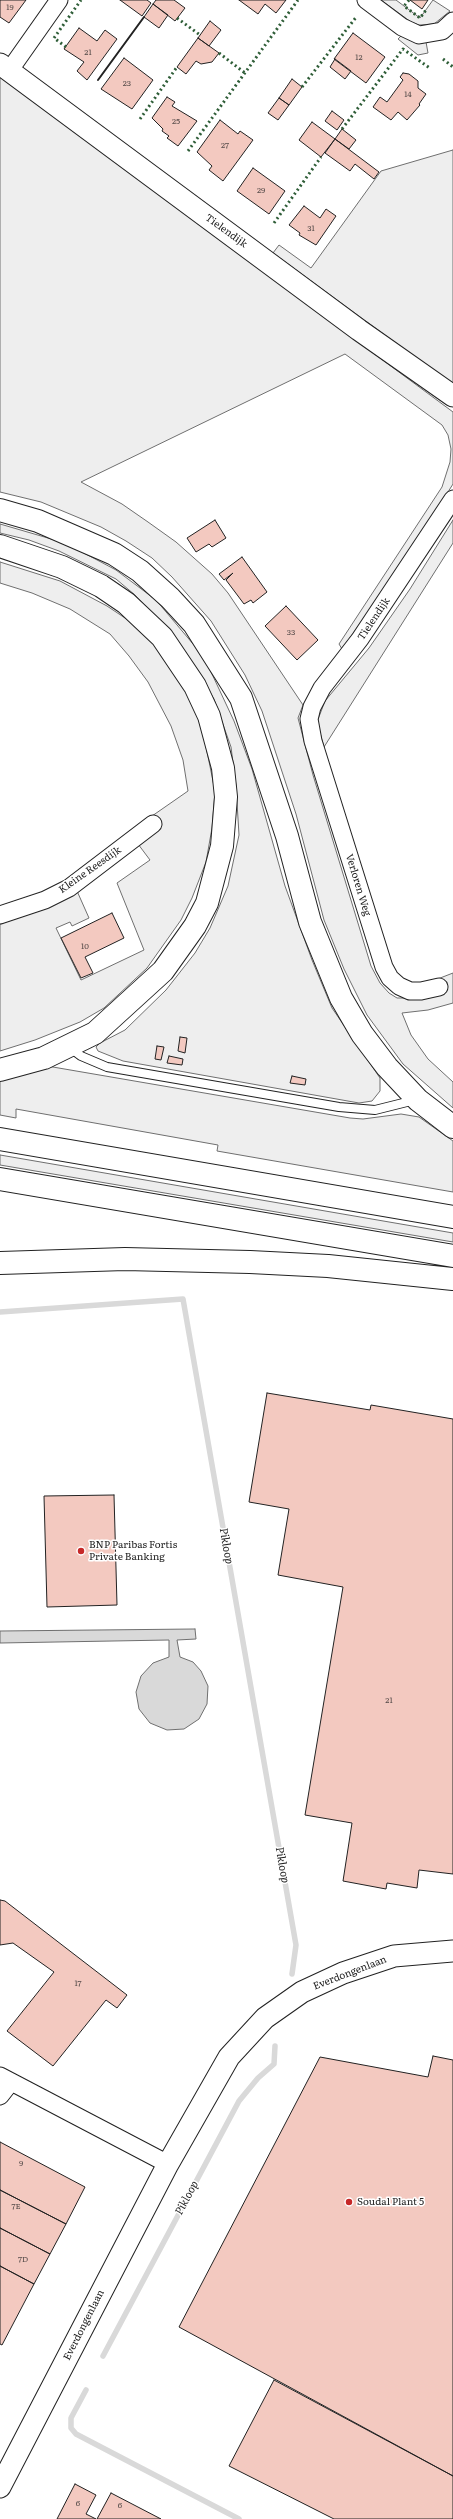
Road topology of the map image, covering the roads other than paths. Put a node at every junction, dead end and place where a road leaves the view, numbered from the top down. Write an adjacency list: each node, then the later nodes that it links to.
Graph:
1 (59, 0): 4 (street)
2 (366, 0): 3 (street)
3 (453, 21)
4 (4, 67): 5 (street, Tielendijk)
5 (453, 396)
6 (453, 499): 9 (street, Tielendijk)
7 (0, 510): 15 (highway)
8 (0, 546): 13 (highway)
9 (312, 741): 12 (street, Verloren Weg)
10 (153, 824): 11 (street, Kleine Reesdijk)
11 (0, 915)
12 (438, 987)
13 (68, 1046): 14 (highway); 15 (lane)
14 (0, 1070)
15 (418, 1100): 16 (highway)
16 (453, 1127)
17 (0, 1139): 19 (highway)
18 (0, 1178): 20 (highway)
19 (453, 1217)
20 (453, 1256)
21 (0, 1263): 22 (highway)
22 (453, 1279)
23 (453, 1951): 26 (street, Everdongenlaan)
24 (6, 2080): 25 (street); 26 (street)
25 (0, 2096)
26 (168, 2164): 27 (street, Everdongenlaan)
27 (0, 2486)

